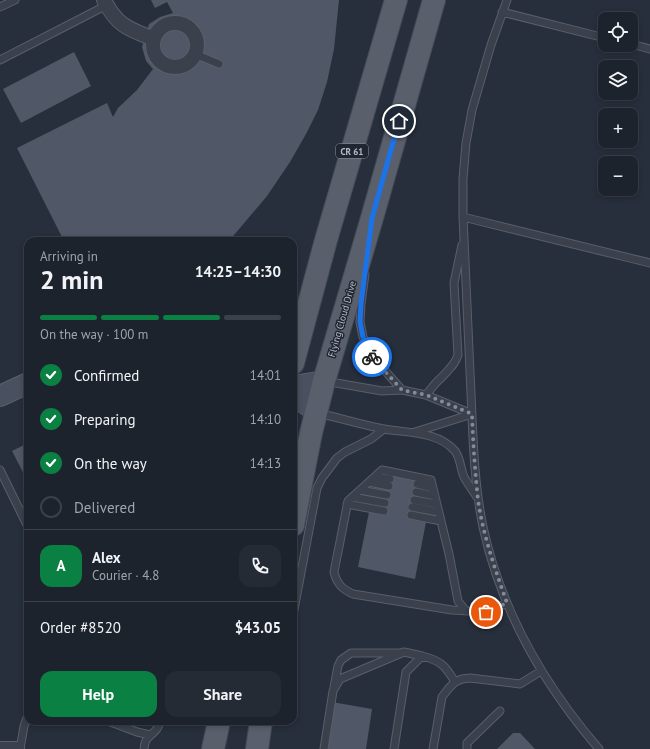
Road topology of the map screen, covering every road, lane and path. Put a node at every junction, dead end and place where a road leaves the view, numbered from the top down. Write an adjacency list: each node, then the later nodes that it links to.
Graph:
1 (15, 0): 6 (lane)
2 (396, 0): 19 (main road, CR 61)
3 (434, 0): 16 (main road, Flying Cloud Drive)
4 (507, 0): 7 (lane)
5 (105, 2): 9 (street); 13 (lane)
6 (0, 7)
7 (502, 12): 8 (lane); 15 (lane)
8 (598, 36)
9 (154, 39): 12 (street); 12 (street)
10 (638, 46): 11 (lane)
11 (650, 49)
12 (195, 54): 14 (lane)
13 (0, 60)
14 (219, 64)
15 (463, 217): 17 (lane); 18 (lane)
16 (372, 218): 20 (main road, Flying Cloud Drive); 23 (lane)
17 (464, 233): 24 (lane); 28 (lane)
18 (650, 263)
19 (297, 348)
20 (324, 381): 22 (street); 23 (lane); 27 (main road, Flying Cloud Drive)
21 (24, 385): 25 (street)
22 (297, 385)
23 (402, 390): 24 (lane)
24 (426, 395): 28 (lane)
25 (0, 396)
26 (297, 397): 27 (street)
27 (316, 412): 29 (lane); 45 (main road, Flying Cloud Drive)
28 (472, 414): 30 (lane); 41 (lane)
29 (384, 429): 30 (lane); 51 (lane)
30 (415, 432): 41 (lane)
31 (0, 470): 49 (lane)
32 (375, 477): 33 (lane); 33 (lane); 35 (lane)
33 (369, 482): 36 (lane)
34 (417, 484): 35 (lane)
35 (432, 488): 39 (lane)
36 (360, 490): 38 (lane); 40 (lane)
37 (416, 492): 39 (lane)
38 (387, 495)
39 (434, 496): 44 (lane)
40 (352, 497): 42 (lane); 43 (lane)
41 (478, 500): 52 (lane)
42 (385, 503)
43 (347, 504): 46 (lane); 53 (lane)
44 (436, 504): 47 (lane); 47 (lane)
45 (297, 505)
46 (384, 511)
47 (438, 512): 50 (lane)
48 (411, 516): 50 (lane)
49 (24, 519)
50 (441, 521): 53 (lane)
51 (297, 594)
52 (507, 603): 53 (lane); 56 (lane)
53 (466, 611)
54 (404, 652): 55 (lane); 58 (lane); 58 (lane)
55 (422, 656): 57 (lane); 73 (lane)
56 (541, 671): 57 (lane); 76 (lane)
57 (455, 682): 74 (lane)
58 (333, 691): 72 (lane)
59 (500, 712): 75 (lane)
60 (24, 725): 68 (lane)
61 (119, 725): 65 (lane)
62 (159, 725): 65 (lane)
63 (218, 725): 70 (main road)
64 (261, 725): 71 (main road)
65 (150, 735): 69 (lane)
66 (0, 749): 67 (street)
67 (17, 749)
68 (20, 749)
69 (144, 749)
70 (213, 749)
71 (257, 749)
72 (324, 749)
73 (394, 749)
74 (433, 749)
75 (467, 749)
76 (599, 749)

